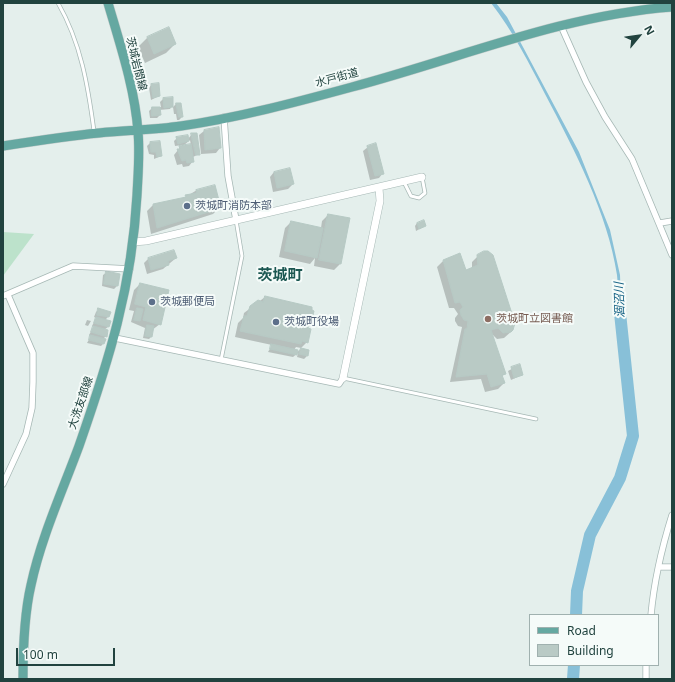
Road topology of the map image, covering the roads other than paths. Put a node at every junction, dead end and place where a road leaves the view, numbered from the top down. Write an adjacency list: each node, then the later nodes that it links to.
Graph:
1 (58, 3): 7 (lane)
2 (108, 3): 6 (main road, 茨城岩間線)
3 (672, 7): 4 (main road, 水戸街道)
4 (556, 28): 5 (main road, 水戸街道); 14 (street)
5 (224, 117): 6 (main road, 水戸街道); 12 (street)
6 (138, 131): 7 (main road, 水戸街道); 15 (main road, 大洗友部線)
7 (94, 133): 8 (main road, 水戸街道)
8 (3, 146)
9 (422, 177): 10 (street); 10 (lane)
10 (404, 182): 11 (street)
11 (379, 188): 12 (street); 21 (street)
12 (236, 220): 15 (street); 20 (lane)
13 (672, 221): 14 (street)
14 (660, 223): 16 (street)
15 (133, 242): 17 (main road, 大洗友部線)
16 (672, 255)
17 (130, 269): 18 (street); 19 (main road, 大洗友部線)
18 (6, 296): 23 (street)
19 (115, 338): 20 (street); 29 (main road, 大洗友部線)
20 (220, 360): 21 (street)
21 (343, 378): 22 (lane)
22 (536, 419)
23 (3, 484)
24 (672, 515): 25 (street)
25 (659, 567): 26 (street); 27 (street)
26 (672, 567)
27 (651, 614)
28 (646, 666): 30 (street)
29 (23, 679)
30 (646, 679)

